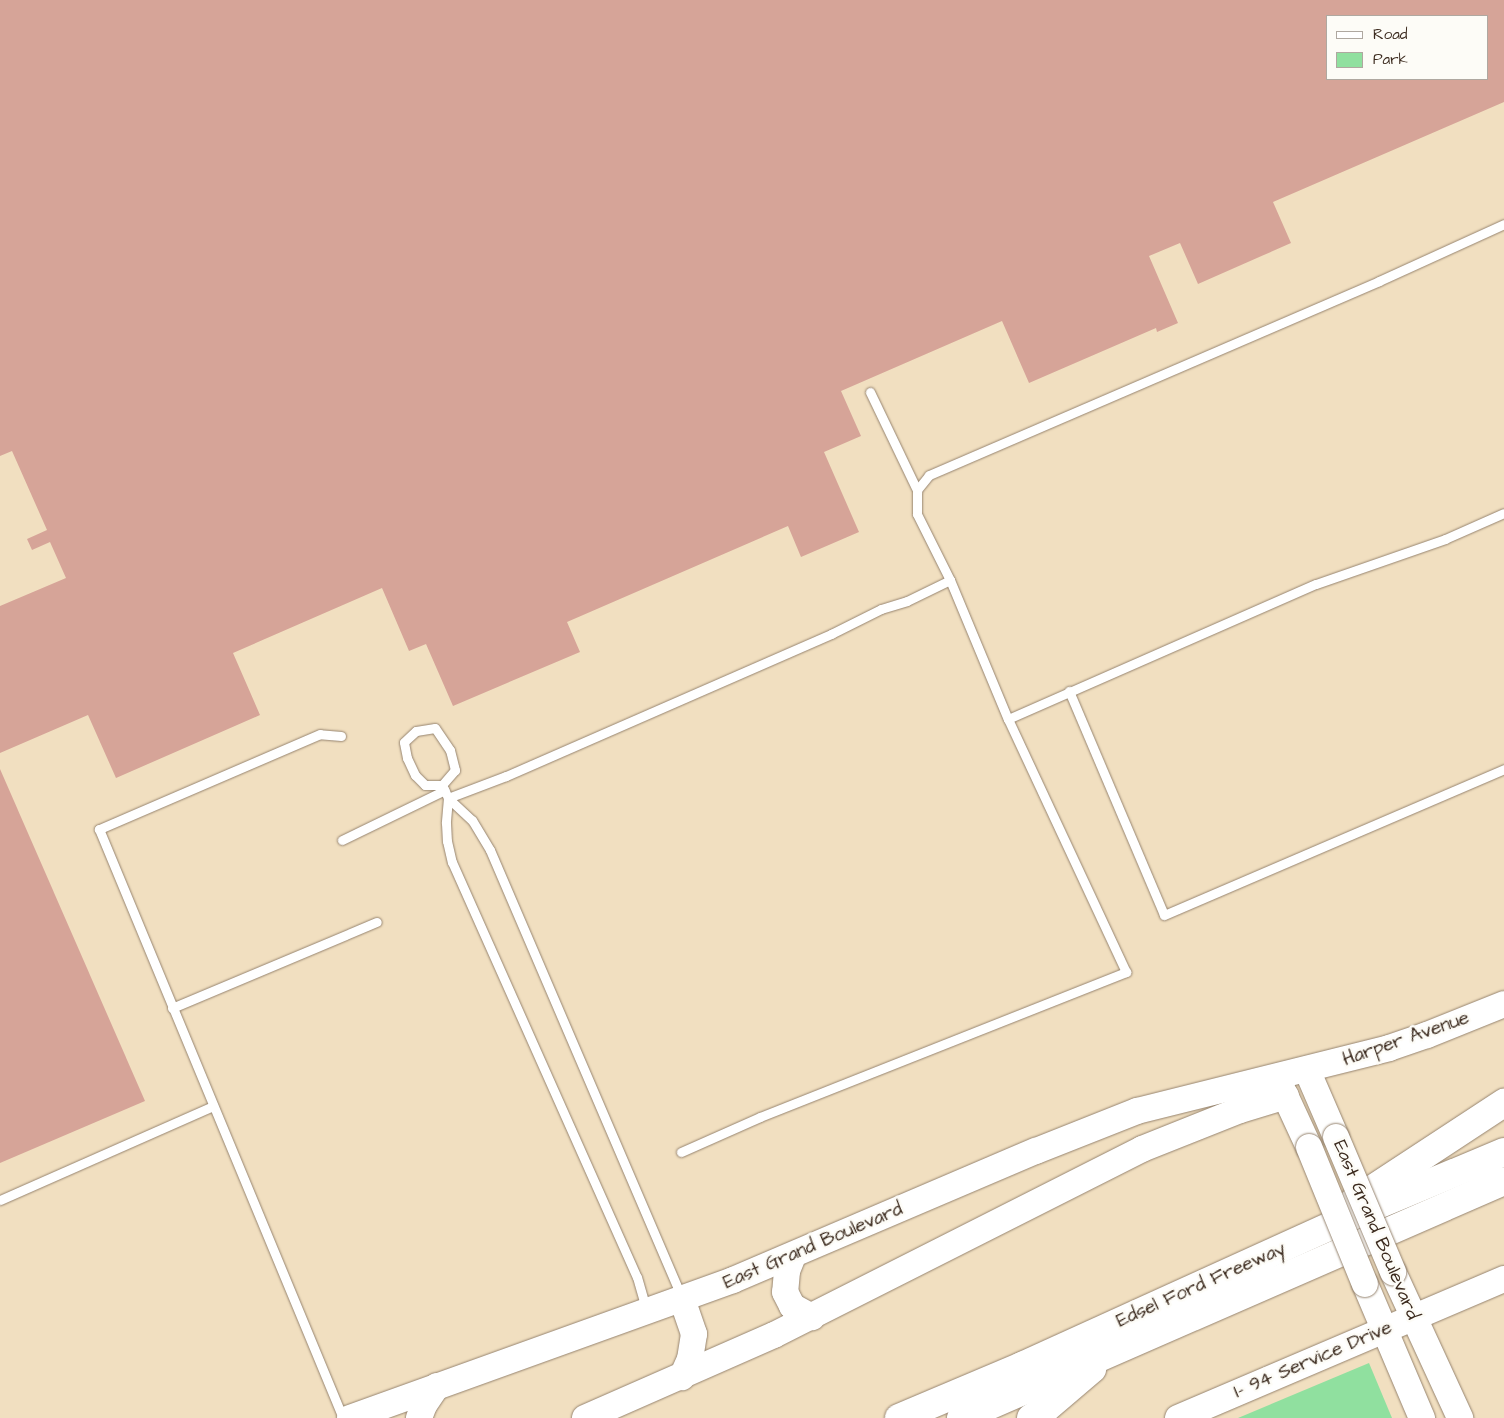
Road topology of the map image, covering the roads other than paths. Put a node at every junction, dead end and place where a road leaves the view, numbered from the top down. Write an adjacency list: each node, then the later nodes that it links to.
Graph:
1 (1504, 224): 3 (lane)
2 (870, 392): 3 (lane)
3 (917, 490): 5 (lane)
4 (1504, 513): 6 (lane)
5 (950, 580): 7 (lane); 10 (lane)
6 (1069, 691): 7 (lane); 9 (lane)
7 (1008, 719): 19 (lane)
8 (342, 736): 14 (lane)
9 (1504, 769)
10 (445, 791): 10 (lane); 11 (lane); 26 (lane); 27 (lane)
11 (342, 840)
12 (377, 922): 14 (lane)
13 (1504, 1004): 15 (main road, Harper Avenue)
14 (172, 1008): 18 (lane)
15 (1307, 1070): 16 (main road, East Grand Boulevard); 29 (main road, East Grand Boulevard, bridge)
16 (1281, 1086): 24 (main road, East Grand Boulevard); 28 (main road, East Grand Boulevard); 30 (main road, East Grand Boulevard, bridge)
17 (1504, 1103): 23 (highway)
18 (213, 1106): 22 (lane); 34 (lane)
19 (681, 1152)
20 (1504, 1152): 23 (highway, Edsel Ford Freeway)
21 (1504, 1181): 31 (highway, Edsel Ford Freeway)
22 (0, 1200)
23 (1297, 1241): 38 (highway, Edsel Ford Freeway)
24 (793, 1256): 26 (main road, East Grand Boulevard); 28 (main road)
25 (1504, 1279): 29 (main road, I- 94 Service Drive)
26 (682, 1299): 27 (main road, East Grand Boulevard); 32 (main road)
27 (646, 1312): 33 (main road, East Grand Boulevard)
28 (812, 1317): 32 (main road, East Grand Boulevard)
29 (1413, 1317): 30 (main road, I- 94 Service Drive); 43 (main road, East Grand Boulevard)
30 (1385, 1329): 41 (main road, I- 94 Service Drive); 42 (main road, East Grand Boulevard)
31 (1115, 1350): 39 (highway, Edsel Ford Freeway); 40 (highway)
32 (682, 1376): 37 (main road, East Grand Boulevard)
33 (437, 1386): 35 (main road, East Grand Boulevard); 36 (main road)
34 (343, 1418)
35 (350, 1418)
36 (418, 1418)
37 (585, 1418)
38 (899, 1418)
39 (961, 1418)
40 (1031, 1418)
41 (1178, 1418)
42 (1422, 1418)
43 (1460, 1418)

